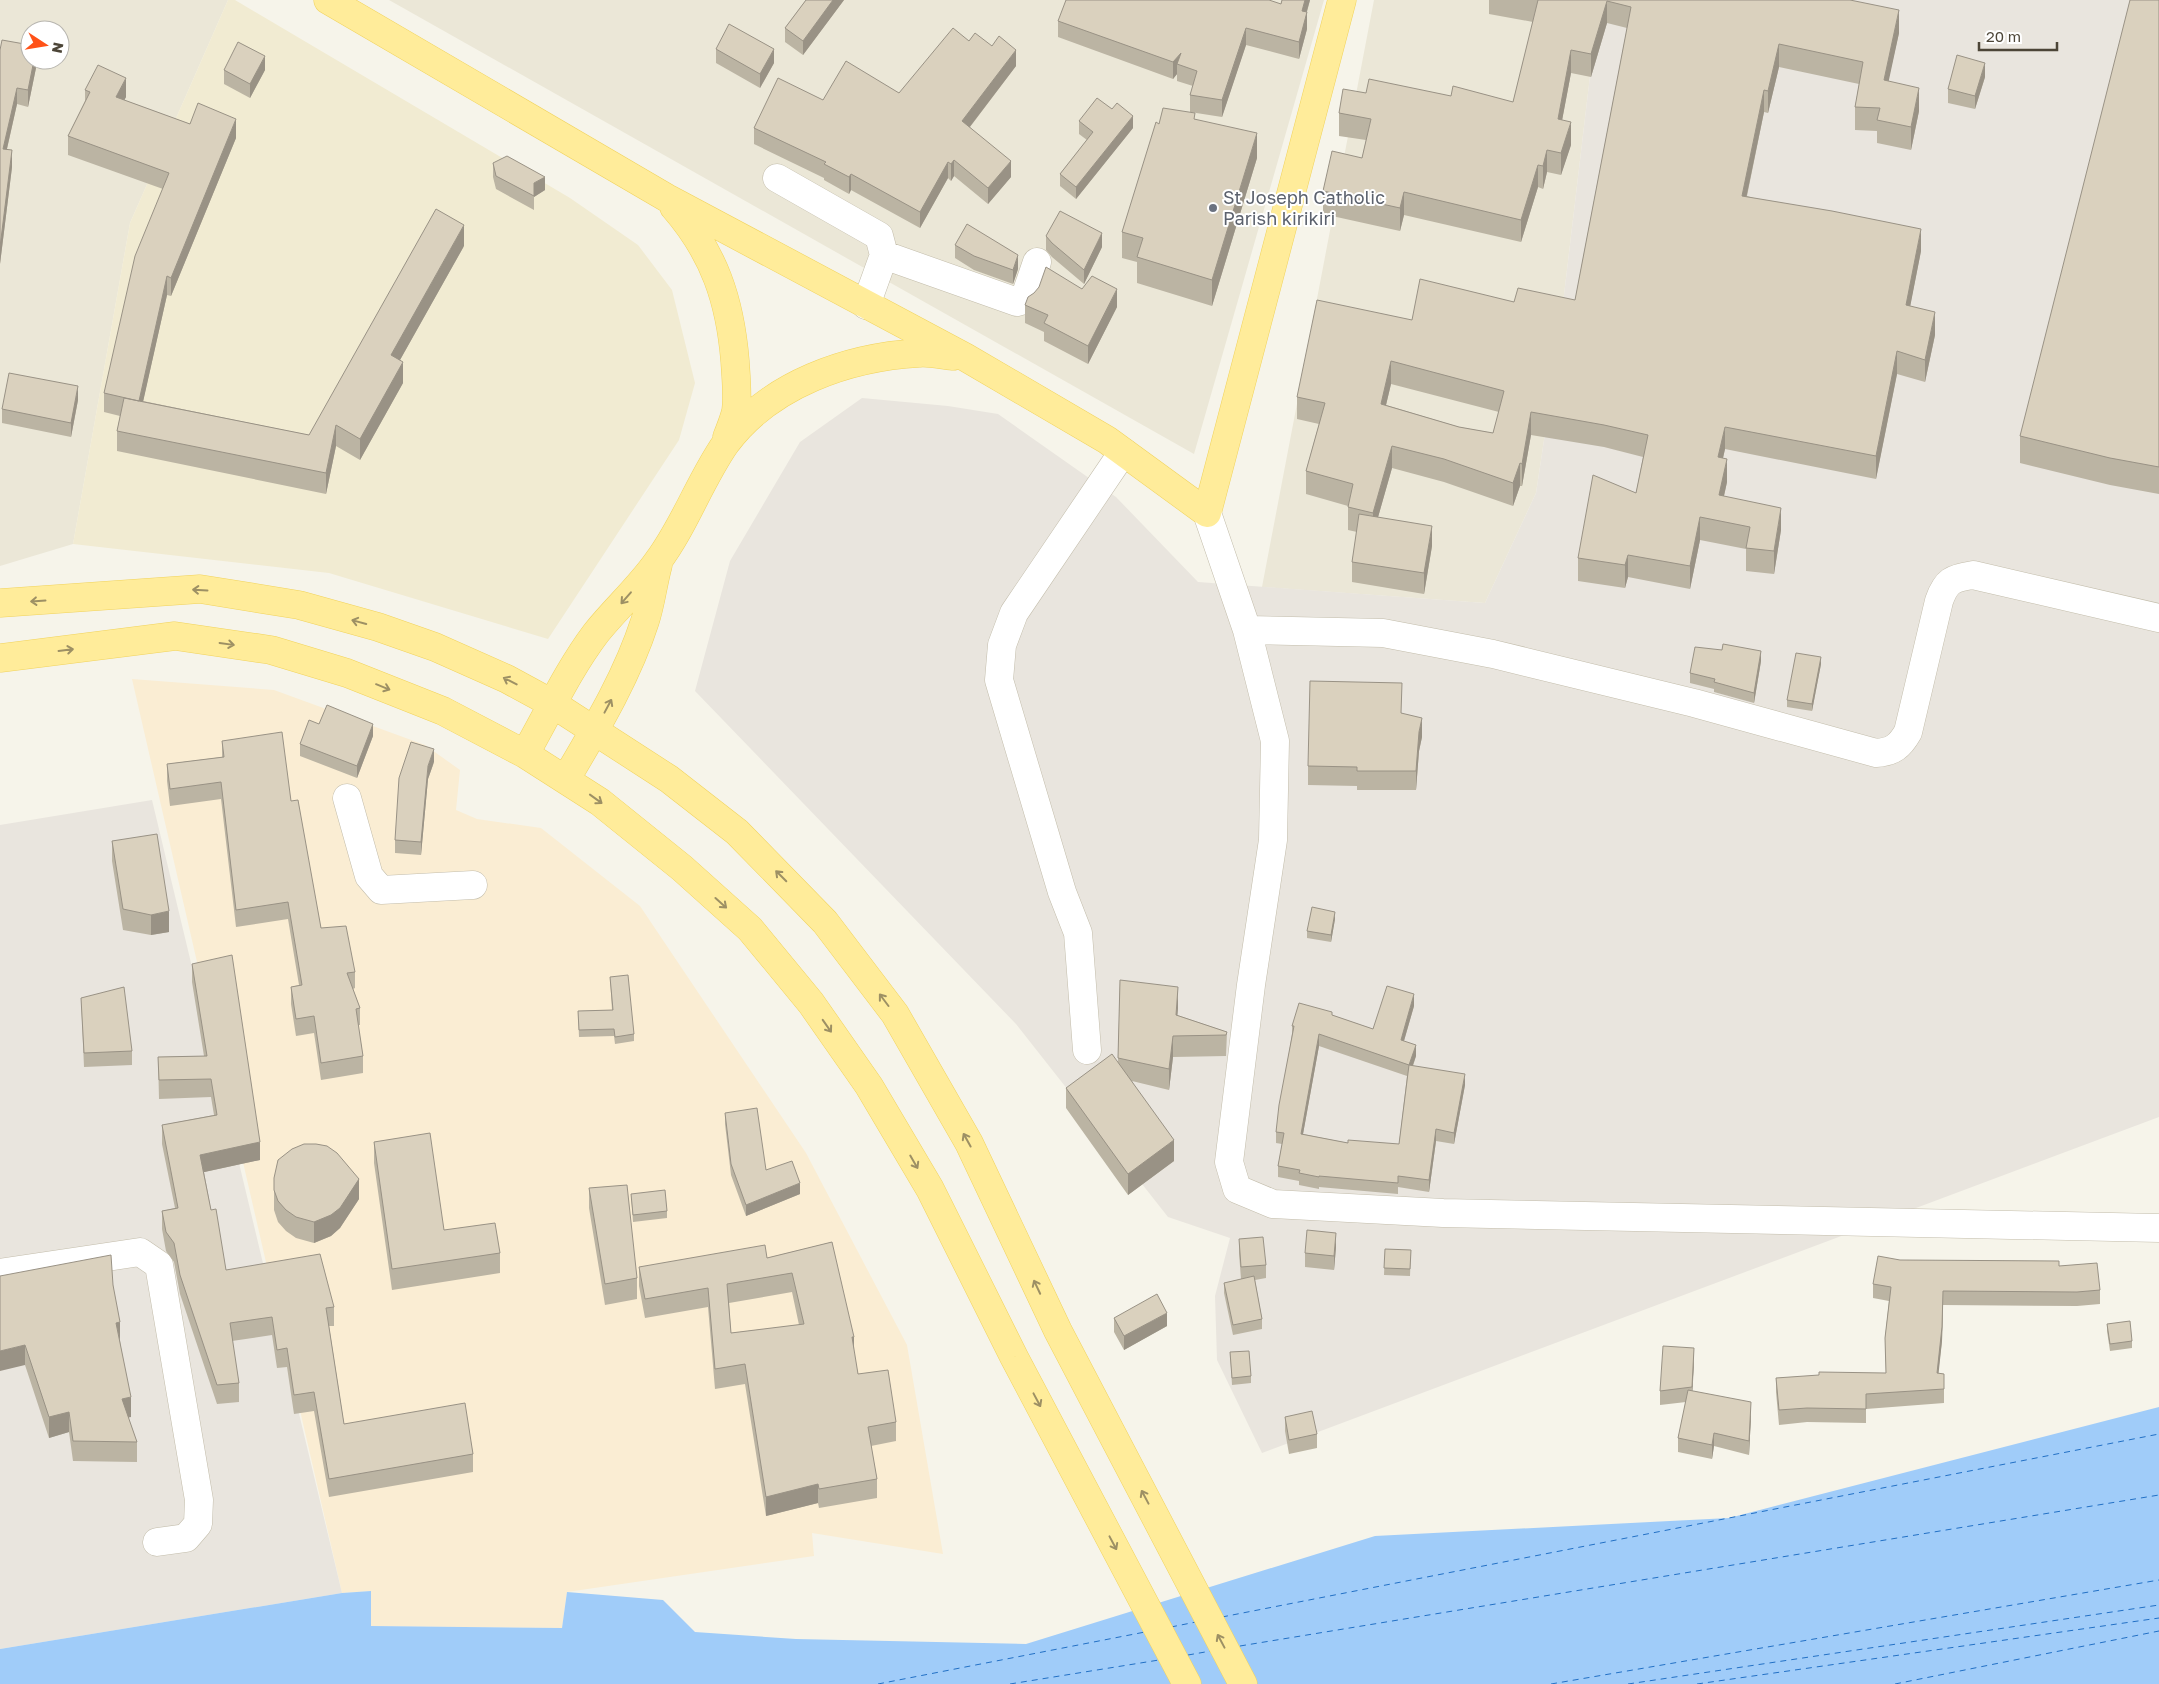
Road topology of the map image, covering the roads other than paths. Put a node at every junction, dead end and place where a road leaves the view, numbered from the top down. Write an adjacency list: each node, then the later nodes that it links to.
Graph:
1 (328, 0): 4 (main road)
2 (1342, 0): 11 (main road)
3 (777, 178): 5 (street)
4 (667, 198): 7 (main road); 9 (main road)
5 (884, 255): 6 (street); 7 (street)
6 (1037, 262)
7 (866, 305): 8 (main road)
8 (965, 357): 9 (main road); 10 (main road)
9 (725, 444): 12 (main road)
10 (1123, 452): 11 (main road); 23 (street)
11 (1207, 513): 15 (street)
12 (658, 561): 17 (main road, one-way to 17); 18 (main road, one-way to 12)
13 (0, 603): 17 (main road, one-way to 13)
14 (2159, 618): 15 (street)
15 (1247, 630): 24 (street)
16 (0, 658): 19 (main road, one-way to 19)
17 (553, 704): 18 (main road); 19 (main road)
18 (594, 731): 20 (main road); 28 (main road, one-way to 18)
19 (525, 754): 20 (main road)
20 (566, 779): 27 (main road, one-way to 27)
21 (347, 798): 22 (street)
22 (473, 885)
23 (1087, 1050)
24 (2159, 1228)
25 (0, 1273): 26 (street)
26 (157, 1542)
27 (1187, 1684)
28 (1243, 1684)

